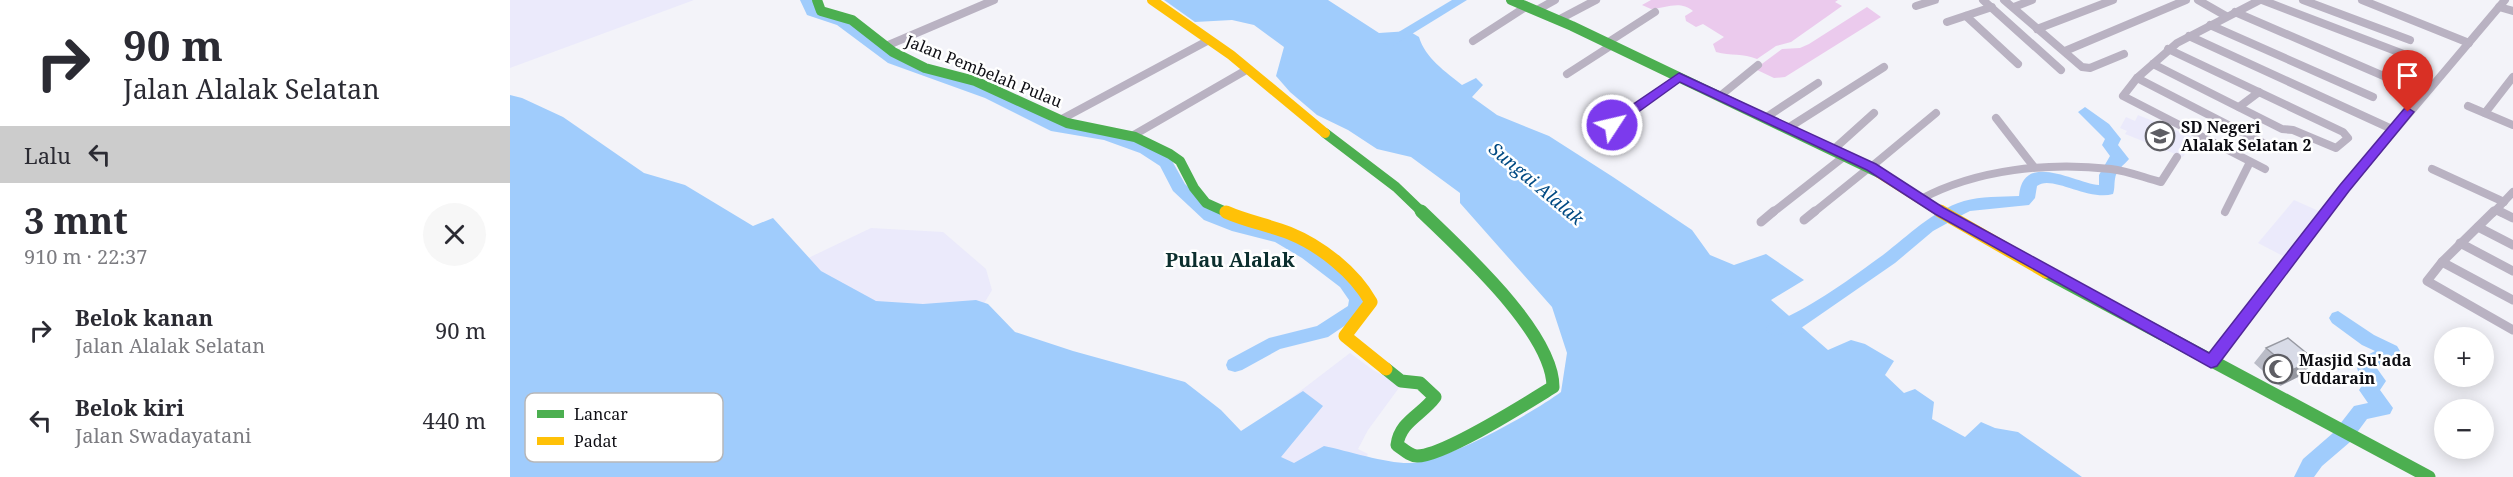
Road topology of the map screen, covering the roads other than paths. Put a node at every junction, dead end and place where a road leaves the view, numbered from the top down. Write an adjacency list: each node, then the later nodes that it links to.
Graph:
1 (817, 0): 37 (street, Jalan Pembelah Pulau)
2 (994, 0): 37 (street)
3 (1152, 0): 32 (street)
4 (1512, 0): 20 (street)
5 (1554, 0): 20 (street)
6 (1596, 0): 27 (street)
7 (1935, 0): 18 (street)
8 (1983, 0): 21 (street)
9 (2004, 0): 19 (street)
10 (2032, 0): 19 (street)
11 (2113, 0): 30 (street)
12 (2186, 0): 39 (street)
13 (2198, 0): 26 (street)
14 (2261, 0): 24 (street); 41 (street)
15 (2303, 0): 33 (street)
16 (2362, 0): 35 (street)
17 (2502, 3): 22 (street); 35 (street)
18 (1916, 6)
19 (2014, 7): 30 (street)
20 (1532, 8): 27 (street); 34 (street)
21 (1992, 8): 25 (street); 47 (street)
22 (2513, 11)
23 (1655, 12): 36 (street)
24 (2235, 12): 26 (street); 54 (street)
25 (1966, 16): 28 (street); 42 (street)
26 (2226, 16): 29 (street)
27 (1558, 20): 36 (street)
28 (1947, 22)
29 (2210, 25): 31 (street); 56 (street)
30 (2037, 29): 39 (street)
31 (2189, 36): 38 (street); 70 (street)
32 (1209, 40): 46 (street); 65 (street)
33 (2410, 40)
34 (1473, 41)
35 (2469, 43): 54 (street)
36 (1610, 44): 48 (street); 49 (street)
37 (886, 46): 65 (street, Jalan Pembelah Pulau)
38 (2168, 49): 43 (street); 53 (street)
39 (2065, 51): 40 (street)
40 (2124, 54)
41 (2414, 58)
42 (2018, 64)
43 (2153, 64): 51 (street); 58 (street)
44 (1758, 65): 55 (street)
45 (1884, 67): 68 (street)
46 (1248, 69): 71 (street); 71 (street, Jalan Pembelah Pulau)
47 (2061, 70)
48 (1567, 74)
49 (1679, 77): 55 (street); 66 (street)
50 (2513, 77): 61 (street)
51 (2137, 78): 72 (street); 75 (street)
52 (1818, 83): 63 (street)
53 (2259, 92): 58 (street); 62 (street)
54 (2423, 93): 70 (street)
55 (1720, 96): 63 (street)
56 (2373, 98)
57 (2468, 106): 61 (street)
58 (2239, 107): 69 (street)
59 (1874, 113): 73 (street)
60 (1936, 113): 76 (street)
61 (2485, 113): 67 (street)
62 (2310, 117): 69 (street); 69 (street)
63 (1765, 118): 68 (street)
64 (1996, 118): 77 (street)
65 (1060, 120): 71 (street, Jalan Pembelah Pulau)
66 (1612, 125)
67 (2513, 125)
68 (1788, 128): 73 (street)
69 (2294, 130)
70 (2394, 130): 95 (street)
71 (1132, 136)
72 (2275, 149)
73 (1840, 152): 76 (street); 87 (street)
74 (2177, 157): 77 (street)
75 (2250, 162): 78 (street); 84 (street)
76 (1870, 167): 81 (street); 86 (street)
77 (2034, 167): 81 (street)
78 (2265, 169)
79 (2432, 169): 82 (street)
80 (2513, 192): 82 (street)
81 (1921, 199): 95 (street)
82 (2504, 202): 83 (street)
83 (2496, 210): 85 (street); 88 (street)
84 (2225, 212)
85 (2513, 218)
86 (1804, 220)
87 (1761, 222)
88 (2478, 227): 89 (street); 90 (street)
89 (2460, 243): 91 (street); 92 (street)
90 (2513, 244)
91 (2442, 262): 93 (street); 94 (street)
92 (2513, 271)
93 (2513, 300)
94 (2513, 330)
95 (2211, 362): 96 (street)
96 (2429, 477)

